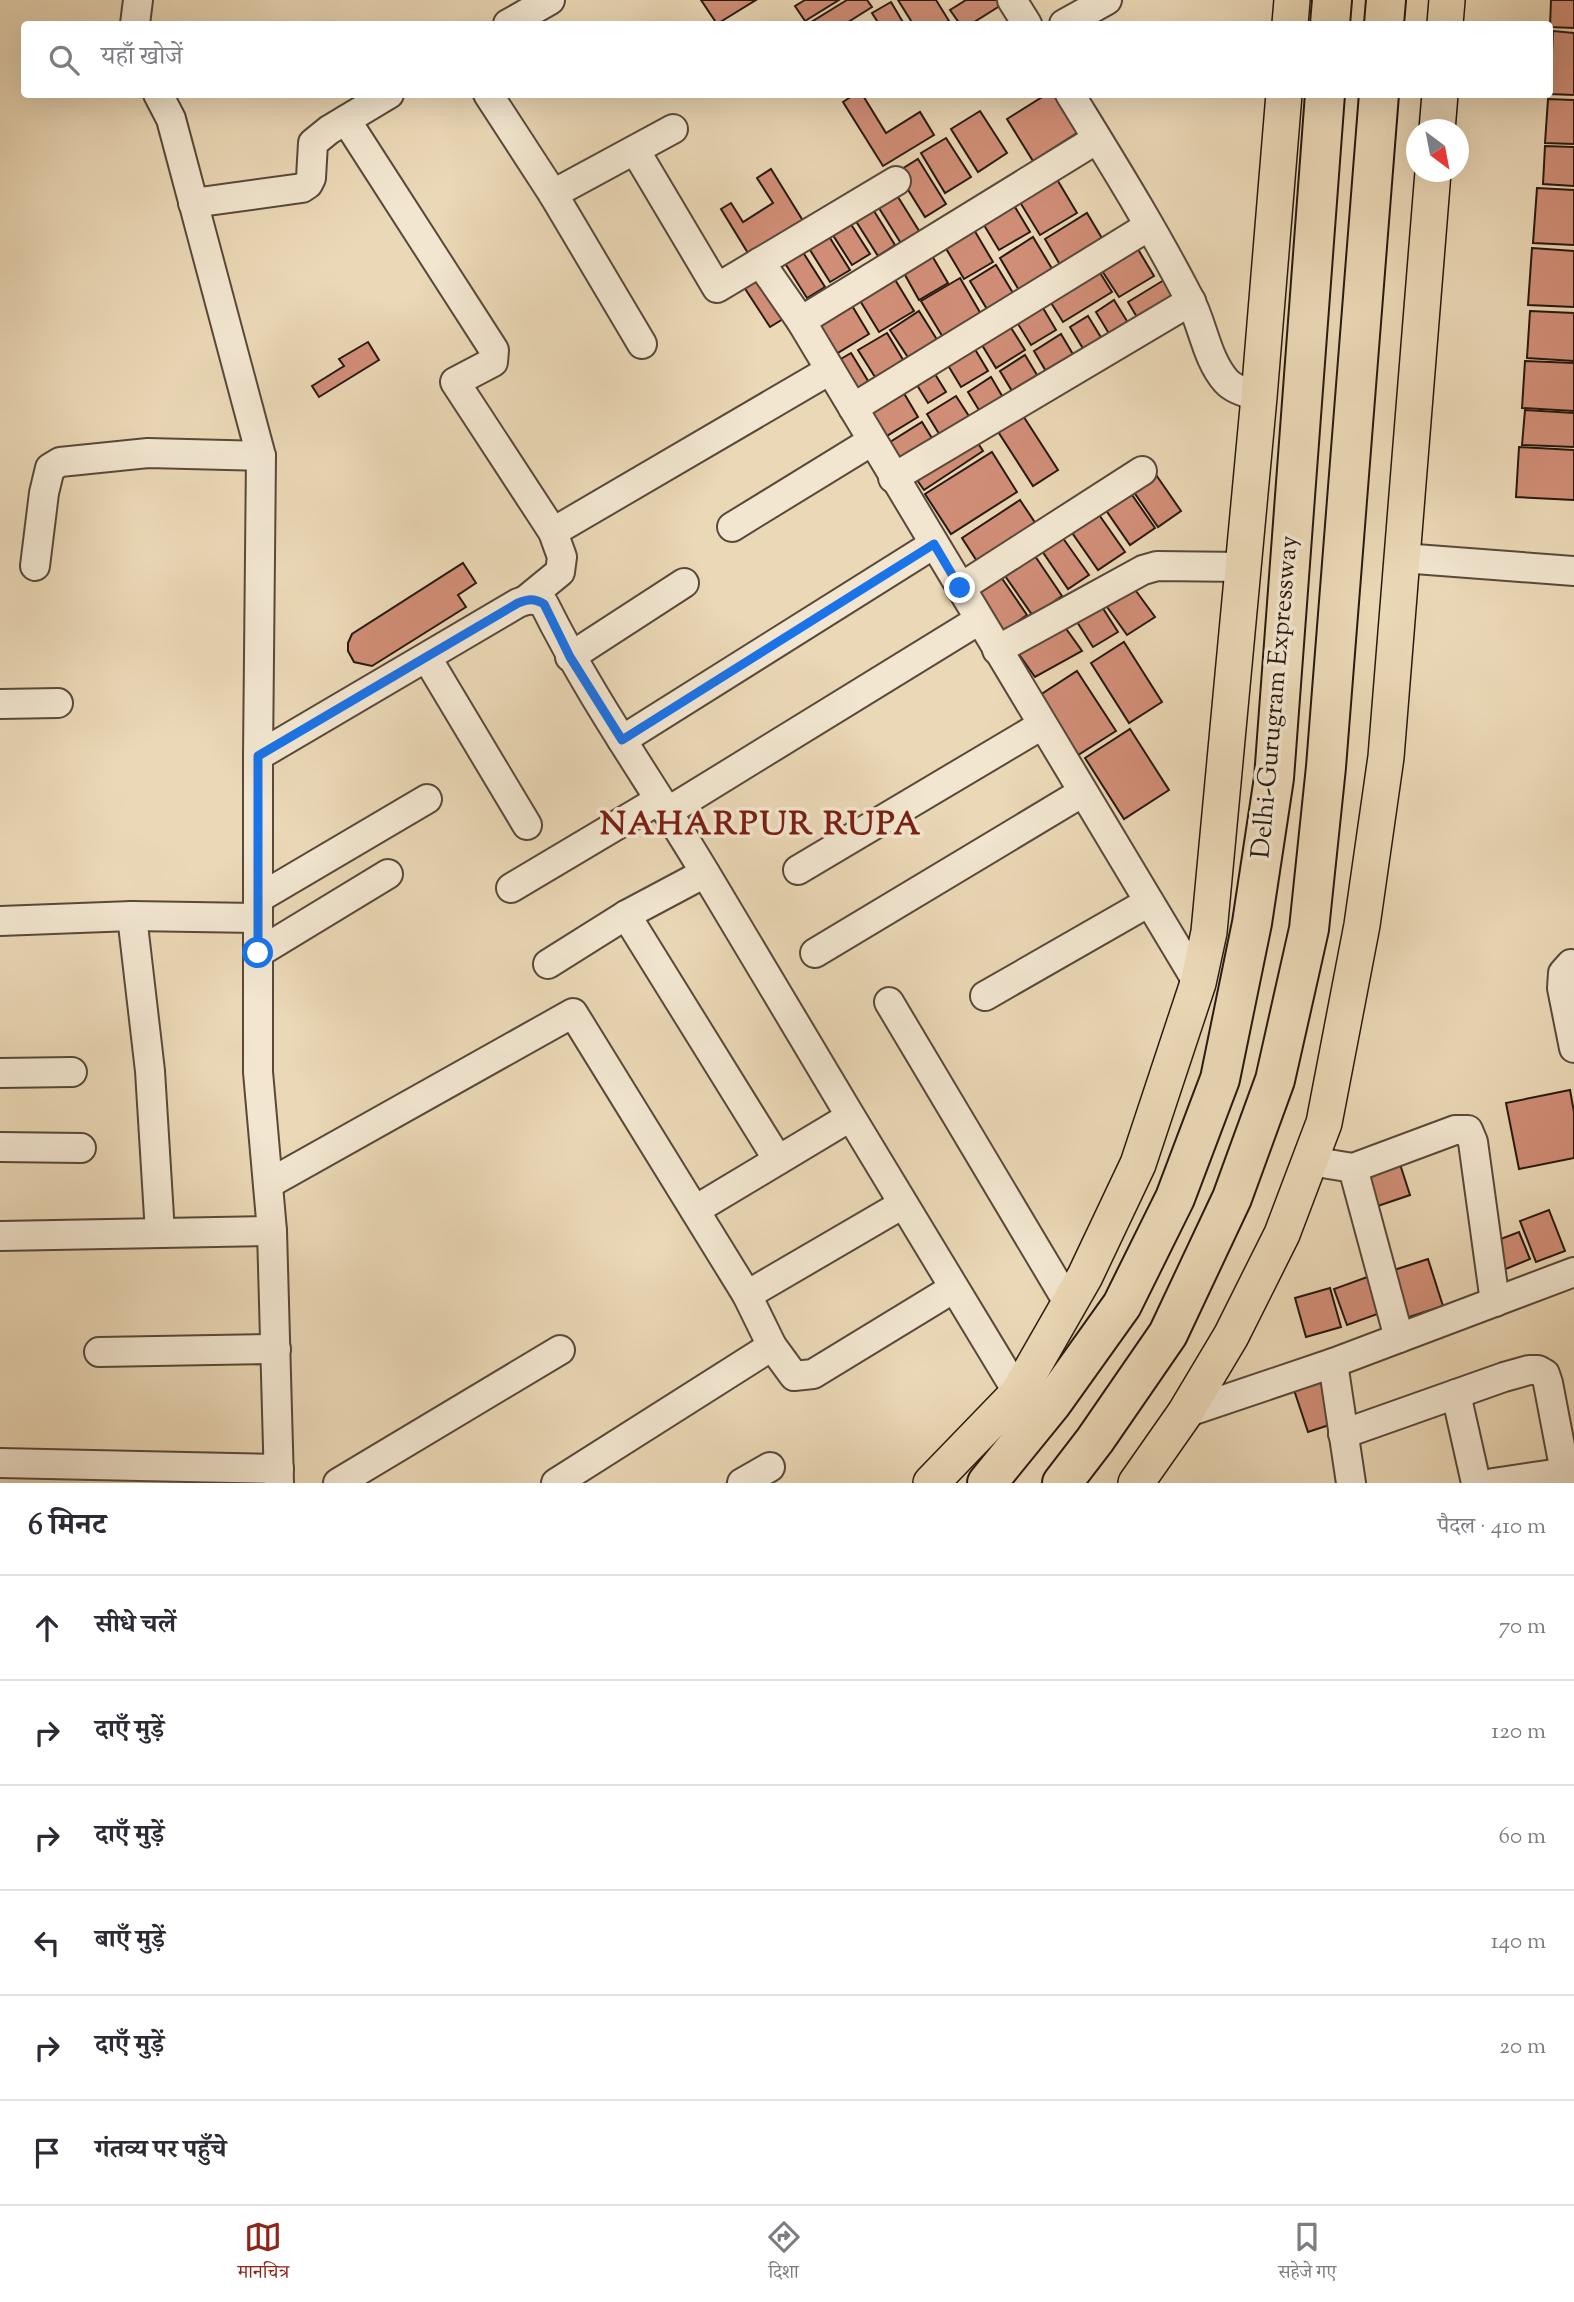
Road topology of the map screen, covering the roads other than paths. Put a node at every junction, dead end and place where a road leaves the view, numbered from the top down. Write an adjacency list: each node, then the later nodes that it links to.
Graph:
1 (138, 0): 9 (street)
2 (550, 0): 10 (street)
3 (1012, 0): 11 (street)
4 (1107, 0): 12 (street)
5 (1292, 0): 13 (main road)
6 (1332, 0): 14 (highway)
7 (1386, 0): 15 (highway)
8 (1447, 0): 16 (main road)
9 (135, 21)
10 (513, 21)
11 (1025, 21)
12 (1069, 21)
13 (1290, 21)
14 (1330, 21)
15 (1384, 21)
16 (1445, 21)
17 (160, 98): 33 (street)
18 (382, 98): 26 (street)
19 (491, 98): 32 (street)
20 (1072, 98): 28 (street)
21 (1284, 98): 40 (main road)
22 (1325, 98): 125 (highway, Delhi-Gurugram Expressway)
23 (1379, 98): 126 (highway, Delhi-Gurugram Expressway)
24 (1440, 98): 25 (main road)
25 (1438, 119)
26 (346, 120): 33 (street); 47 (street)
27 (673, 129): 29 (street)
28 (1097, 139): 34 (street); 37 (street)
29 (635, 150): 32 (street); 35 (street)
30 (896, 181): 35 (street)
31 (1432, 182): 49 (main road)
32 (553, 194): 38 (street)
33 (193, 203): 43 (street)
34 (1149, 226): 36 (street); 41 (street)
35 (760, 262): 37 (street)
36 (1191, 301): 40 (street); 45 (street)
37 (801, 321): 39 (street)
38 (642, 344)
39 (830, 370): 41 (street); 47 (street)
40 (1259, 397): 51 (main road)
41 (853, 408): 42 (street)
42 (872, 441): 45 (street); 46 (street)
43 (261, 456): 50 (street); 64 (street)
44 (1142, 471): 54 (street)
45 (893, 478): 48 (street)
46 (732, 527)
47 (552, 532): 55 (street)
48 (934, 544): 54 (street); 63 (street)
49 (1402, 558): 52 (street); 92 (main road)
50 (35, 566)
51 (1244, 567): 57 (street); 82 (main road)
52 (1574, 571)
53 (684, 583): 59 (street)
54 (960, 588): 56 (street)
55 (527, 599): 58 (street); 59 (street)
56 (979, 620): 57 (street); 67 (street)
57 (997, 650): 62 (street)
58 (427, 657): 64 (street); 68 (street)
59 (570, 657): 63 (street)
60 (0, 704): 61 (street)
61 (58, 704)
62 (1042, 725): 65 (street); 69 (street)
63 (622, 740): 67 (street)
64 (258, 756): 74 (street)
65 (1083, 792): 73 (street); 79 (street)
66 (428, 799): 74 (street)
67 (663, 806): 70 (street); 72 (street)
68 (527, 825)
69 (798, 870)
70 (705, 873): 75 (street); 88 (street)
71 (388, 874): 78 (street)
72 (511, 888)
73 (1149, 902): 82 (street); 83 (street)
74 (258, 908): 76 (street); 78 (street)
75 (626, 915): 80 (street); 91 (street)
76 (132, 916): 77 (street); 98 (street)
77 (0, 921)
78 (258, 953): 94 (street)
79 (815, 953)
80 (548, 964)
81 (1571, 964): 85 (street)
82 (1198, 983): 104 (main road)
83 (985, 996)
84 (889, 1002): 104 (street)
85 (1574, 1048)
86 (72, 1072): 87 (street)
87 (0, 1073)
88 (850, 1117): 91 (street); 95 (street)
89 (0, 1147): 90 (street)
90 (81, 1148)
91 (778, 1160): 96 (street)
92 (1310, 1161): 93 (street); 113 (main road)
93 (1353, 1168): 103 (street); 105 (street)
94 (268, 1184): 96 (street); 97 (street)
95 (903, 1204): 101 (street); 102 (street)
96 (695, 1210): 102 (street)
97 (272, 1231): 98 (street); 107 (street)
98 (160, 1233): 99 (street)
99 (0, 1236)
100 (1574, 1272): 103 (street)
101 (954, 1288): 106 (street); 111 (street)
102 (747, 1295): 106 (street)
103 (1495, 1302): 105 (street)
104 (1069, 1304): 111 (main road)
105 (1399, 1338): 110 (street)
106 (772, 1346): 122 (street)
107 (276, 1349): 109 (street); 118 (street)
108 (561, 1350): 121 (street)
109 (99, 1352)
110 (1333, 1363): 113 (street); 114 (street)
111 (1018, 1393): 124 (main road)
112 (1456, 1394): 114 (street); 117 (street); 127 (street)
113 (1185, 1413): 119 (main road)
114 (1343, 1434): 120 (street)
115 (0, 1463): 118 (street)
116 (770, 1467): 123 (street)
117 (1570, 1472): 128 (street)
118 (279, 1476)
119 (1144, 1477)
120 (1344, 1482)
121 (338, 1483)
122 (556, 1483)
123 (742, 1483)
124 (931, 1483)
125 (987, 1483)
126 (1062, 1483)
127 (1476, 1483)
128 (1493, 1483)

